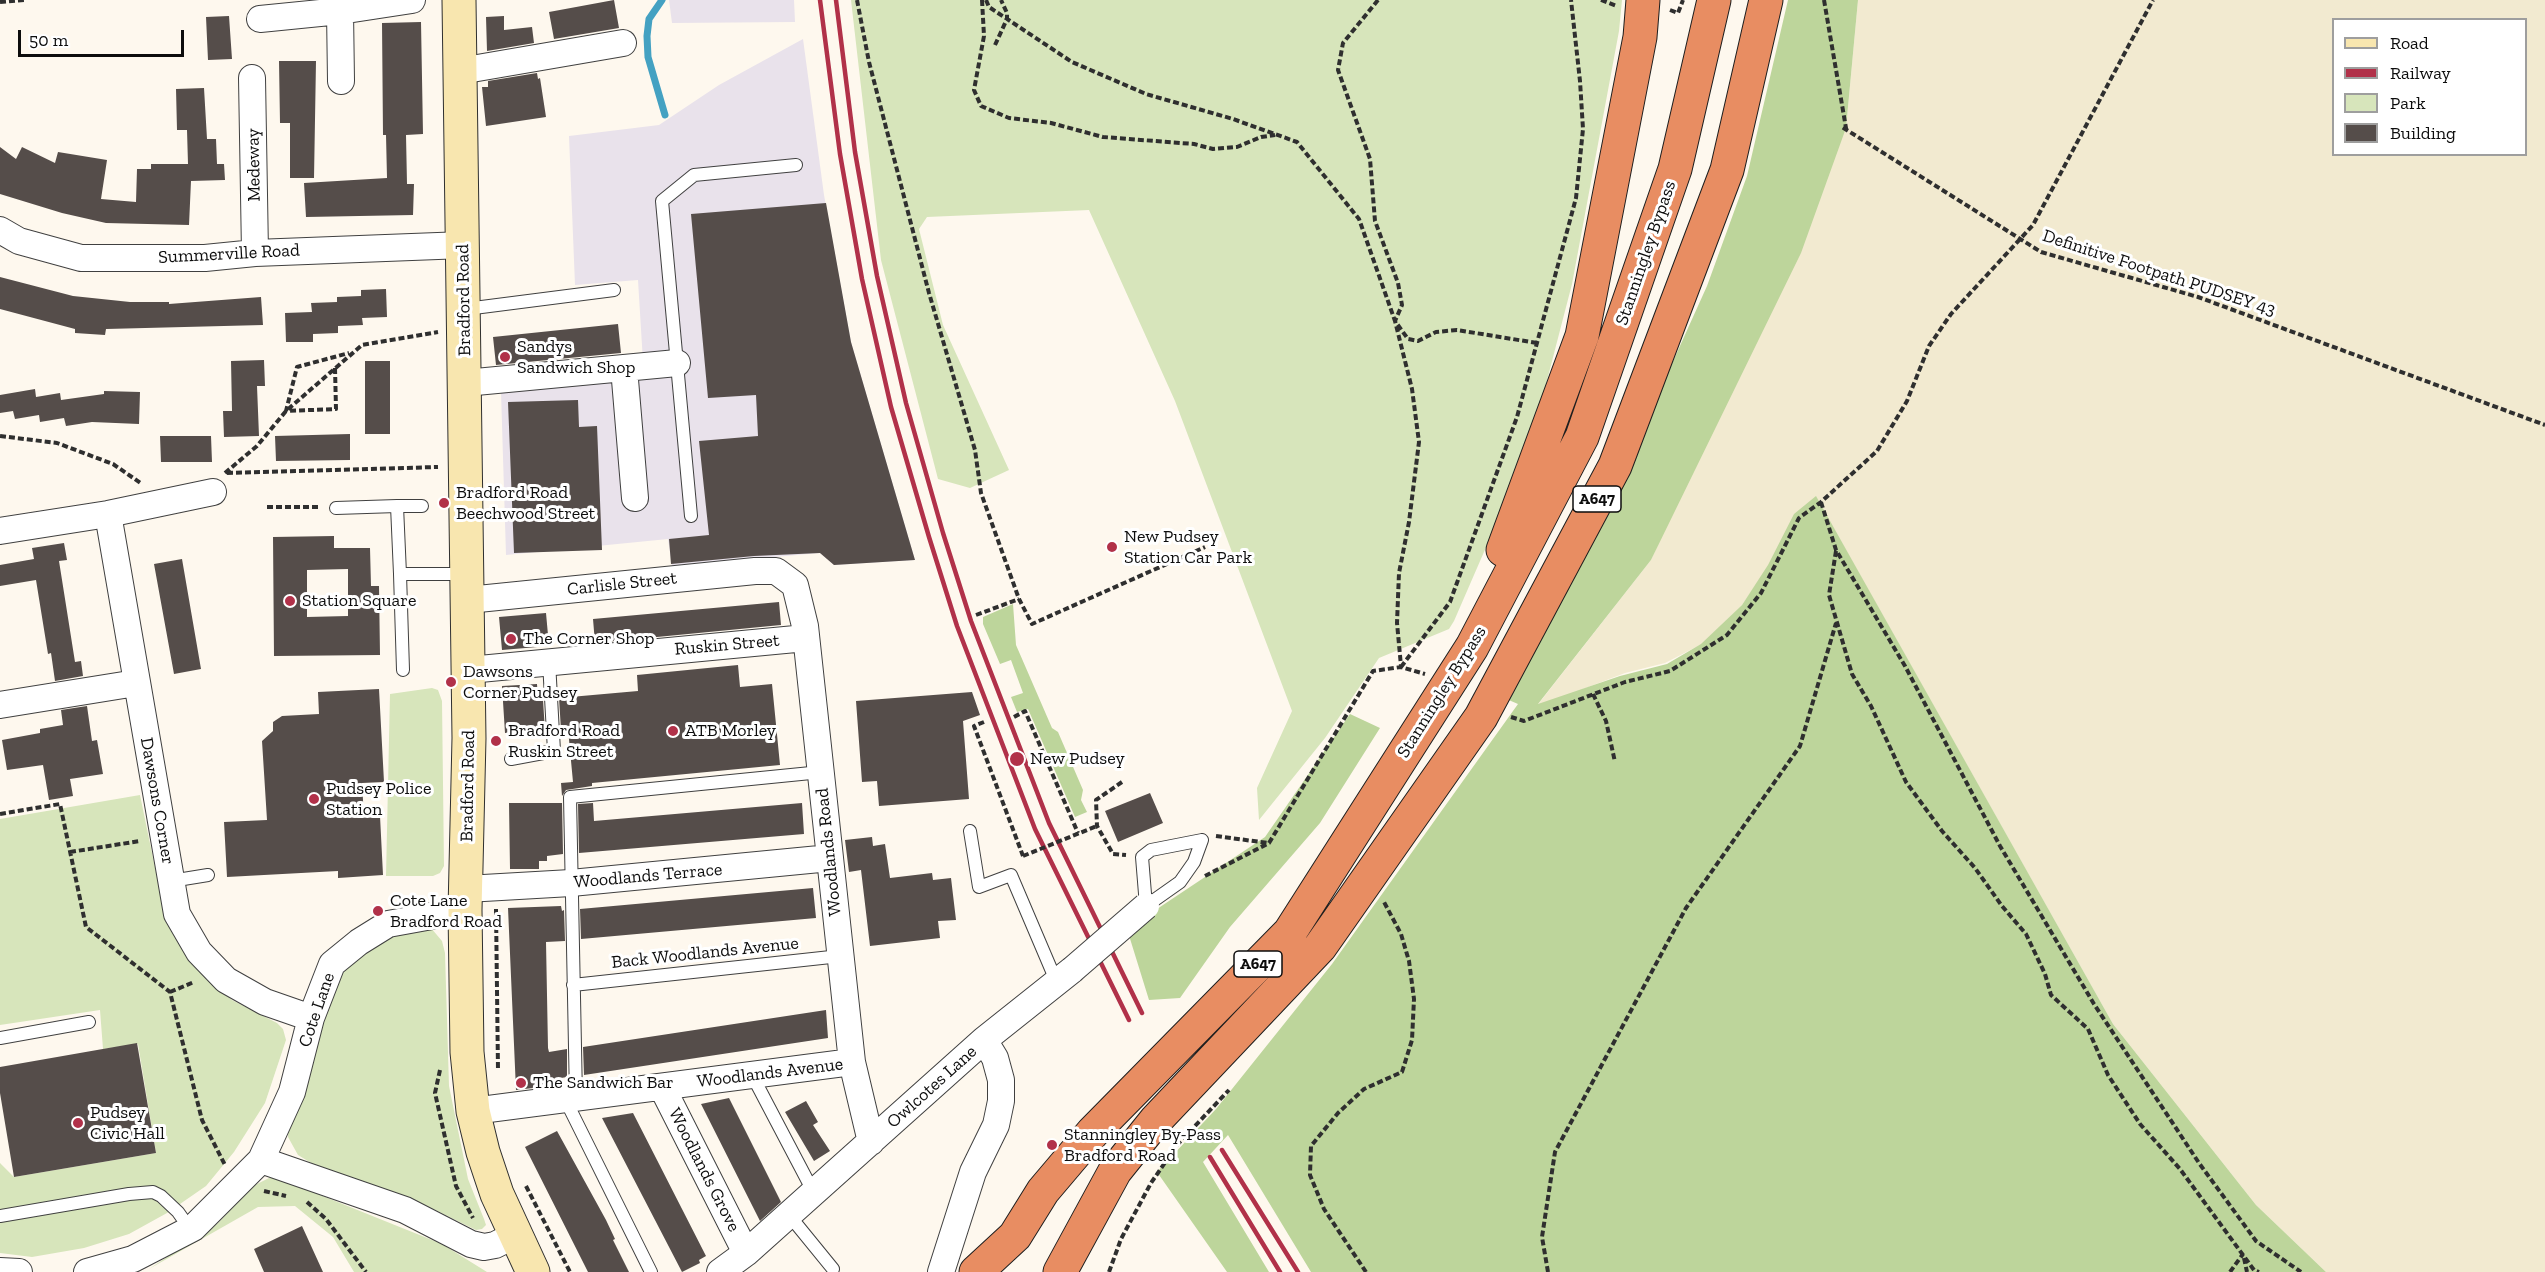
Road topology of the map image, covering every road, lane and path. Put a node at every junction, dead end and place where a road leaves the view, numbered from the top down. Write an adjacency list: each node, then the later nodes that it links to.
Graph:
1 (25, 0): 15 (path)
2 (412, 0): 16 (street)
3 (459, 0): 22 (main road, Bradford Road)
4 (857, 0): 59 (path)
5 (984, 0): 19 (path); 25 (path)
6 (1001, 0): 19 (path)
7 (1378, 0): 33 (path)
8 (1571, 0): 34 (path)
9 (1643, 0): 73 (highway)
10 (1683, 0): 17 (path)
11 (1714, 0): 73 (highway, Stanningley Bypass / A647)
12 (1766, 0): 87 (highway, A647)
13 (1824, 0): 28 (path, Definitive Footpath PUDSEY 43)
14 (2153, 0): 28 (path)
15 (0, 2)
16 (340, 11): 18 (street); 24 (street)
17 (1678, 13)
18 (260, 19)
19 (1007, 19): 21 (path); 25 (path)
20 (623, 43): 22 (street)
21 (995, 45)
22 (460, 71): 29 (main road, Bradford Road)
23 (252, 78): 30 (street, Medeway)
24 (341, 81)
25 (1276, 135): 33 (path)
26 (796, 165): 36 (lane)
27 (0, 230): 30 (street, Summerville Road)
28 (2020, 239): 41 (path, Definitive Footpath PUDSEY 43); 55 (path)
29 (464, 245): 30 (street, Summerville Road); 32 (main road, Bradford Road)
30 (255, 253)
31 (614, 290): 32 (lane)
32 (464, 318): 35 (path); 39 (main road, Bradford Road)
33 (1395, 321): 34 (path); 34 (path)
34 (1537, 343)
35 (353, 352): 37 (path); 40 (path)
36 (677, 363): 38 (street); 52 (lane)
37 (335, 367): 40 (path); 40 (path)
38 (624, 368): 39 (street); 45 (street)
39 (465, 383): 43 (main road, Bradford Road)
40 (286, 411): 43 (path)
41 (2545, 425)
42 (0, 436): 46 (path)
43 (466, 466): 58 (main road, Bradford Road)
44 (213, 492): 46 (street)
45 (635, 498)
46 (162, 503): 51 (street)
47 (397, 506): 48 (lane); 50 (lane); 57 (lane)
48 (423, 506)
49 (267, 507): 50 (path)
50 (336, 507)
51 (108, 514): 53 (street); 66 (street, Dawsons Corner)
52 (691, 516)
53 (0, 531)
54 (1205, 547): 59 (path)
55 (1836, 550): 61 (path); 140 (path)
56 (776, 571): 58 (street, Carlisle Street); 62 (street, Woodlands Road)
57 (400, 574): 58 (lane); 64 (lane)
58 (468, 587): 65 (main road, Bradford Road)
59 (1019, 599): 60 (path)
60 (976, 615)
61 (1837, 621): 119 (path); 136 (path)
62 (806, 638): 63 (street, Ruskin Street); 74 (street, Woodlands Road)
63 (549, 662): 65 (street, Ruskin Street); 71 (lane)
64 (403, 670)
65 (469, 670): 90 (main road, Bradford Road)
66 (136, 682): 68 (street); 80 (street, Dawsons Corner)
67 (1593, 694): 72 (path)
68 (0, 705)
69 (1014, 717): 79 (path)
70 (984, 722): 79 (path, bridge)
71 (511, 759)
72 (1615, 762)
73 (1392, 771): 117 (highway, Stanningley Bypass / A647)
74 (821, 772): 85 (street, Woodlands Road); 89 (lane)
75 (1122, 782): 77 (path)
76 (0, 814): 83 (path)
77 (1097, 826): 79 (path, bridge); 84 (path)
78 (970, 831): 93 (lane)
79 (1078, 833)
80 (164, 837): 83 (path); 88 (street, Dawsons Corner)
81 (1207, 838): 82 (path); 84 (lane); 91 (lane)
82 (1269, 843)
83 (70, 852): 108 (path)
84 (1142, 857): 91 (lane)
85 (830, 858): 89 (street, Woodlands Terrace); 92 (street, Woodlands Road)
86 (208, 875): 88 (lane)
87 (1370, 875): 114 (highway, A647); 135 (path)
88 (171, 881): 95 (street, Dawsons Corner)
89 (571, 883): 90 (street, Woodlands Terrace); 94 (lane)
90 (465, 900): 95 (street, Cote Lane); 104 (main road, Bradford Road)
91 (1146, 906): 93 (street, Owlcotes Lane, bridge)
92 (840, 956): 94 (lane, Back Woodlands Avenue); 99 (street, Woodlands Road)
93 (1065, 977): 98 (street, Owlcotes Lane)
94 (573, 985): 103 (lane)
95 (310, 1018): 106 (street, Cote Lane)
96 (89, 1022): 97 (lane)
97 (0, 1038)
98 (984, 1040): 105 (street, Owlcotes Lane); 129 (street)
99 (852, 1062): 100 (street, Woodlands Avenue); 105 (street, Woodlands Road)
100 (752, 1076): 101 (street, Woodlands Avenue); 109 (lane)
101 (662, 1087): 103 (street, Woodlands Avenue); 118 (street, Woodlands Grove)
102 (1229, 1090): 134 (path)
103 (571, 1098): 104 (street, Woodlands Avenue); 127 (lane)
104 (473, 1111): 116 (main road, Bradford Road)
105 (871, 1142): 109 (street, Owlcotes Lane)
106 (261, 1160): 108 (street, Cote Lane); 116 (street)
107 (521, 1177): 126 (path)
108 (235, 1186): 110 (path); 115 (street, Cote Lane)
109 (814, 1193): 112 (street, Owlcotes Lane)
110 (291, 1197)
111 (303, 1199): 124 (path)
112 (789, 1215): 118 (street, Owlcotes Lane); 120 (lane)
113 (0, 1216): 115 (lane)
114 (1089, 1218): 132 (highway); 133 (highway, A647)
115 (189, 1229): 122 (street, Cote Lane)
116 (515, 1234): 125 (main road, Bradford Road)
117 (1015, 1236): 130 (highway, Stanningley Bypass / A647); 131 (highway, A647)
118 (746, 1253): 128 (street, Owlcotes Lane)
119 (2243, 1254): 137 (path); 138 (path); 139 (path)
120 (833, 1269)
121 (0, 1271): 123 (street)
122 (96, 1271)
123 (19, 1272)
124 (366, 1272)
125 (532, 1272)
126 (570, 1272)
127 (651, 1272)
128 (720, 1272)
129 (941, 1272)
130 (976, 1272)
131 (996, 1272)
132 (1060, 1272)
133 (1082, 1272)
134 (1109, 1272)
135 (1366, 1272)
136 (1548, 1272)
137 (2230, 1272)
138 (2247, 1272)
139 (2259, 1272)
140 (2301, 1272)

